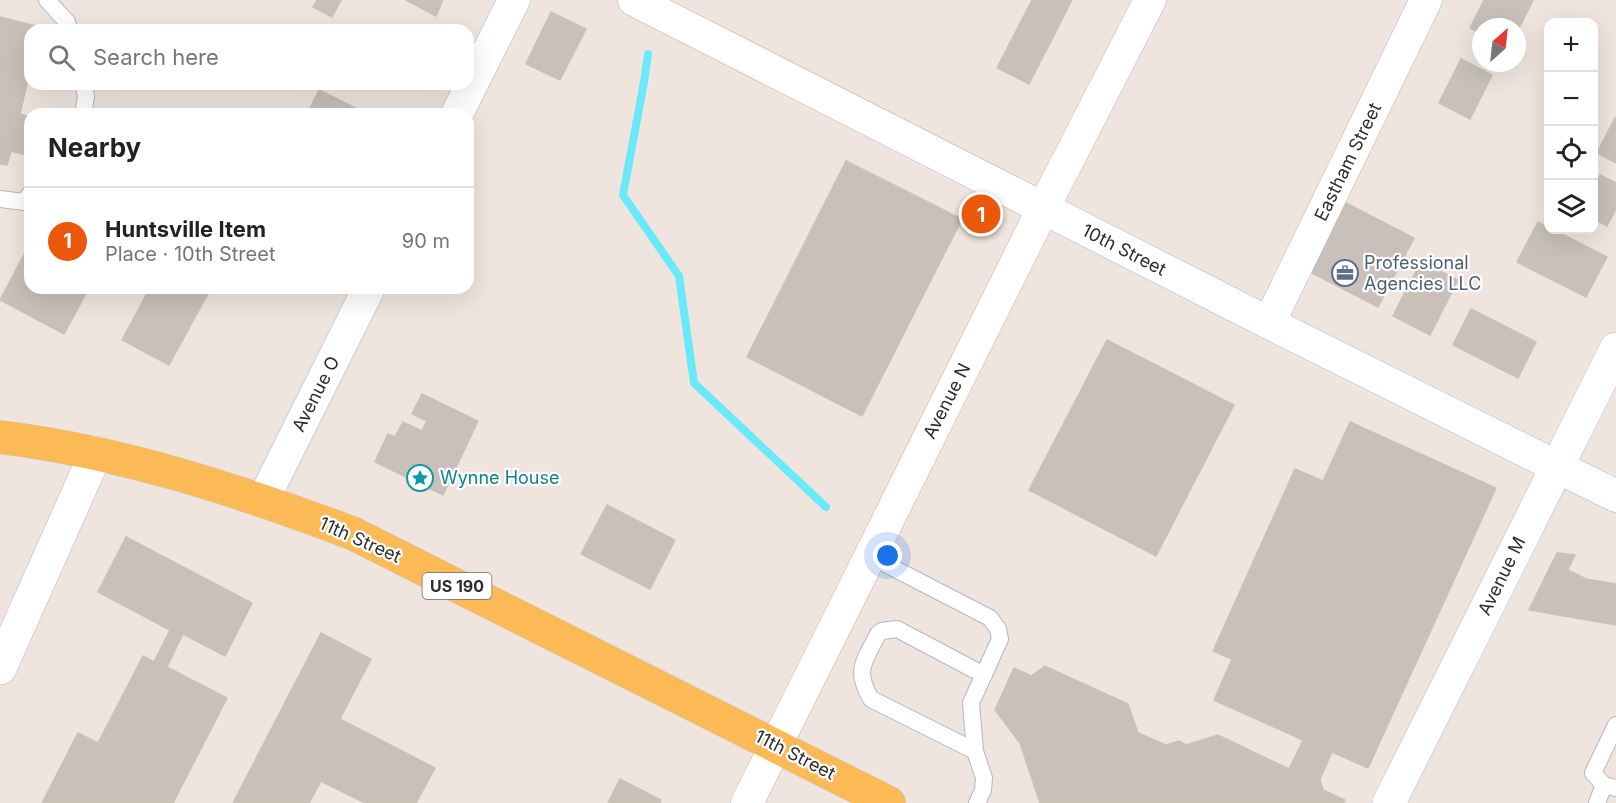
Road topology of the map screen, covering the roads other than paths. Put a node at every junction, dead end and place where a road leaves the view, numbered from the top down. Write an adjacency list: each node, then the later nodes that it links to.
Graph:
1 (47, 0): 6 (lane)
2 (514, 0): 7 (street)
3 (634, 0): 14 (street, 10th Street)
4 (1150, 0): 14 (street, Avenue N)
5 (1426, 0): 16 (street, Eastham Street)
6 (68, 24)
7 (474, 80)
8 (84, 90): 10 (lane)
9 (469, 90): 11 (street)
10 (84, 108)
11 (460, 108)
12 (0, 199): 13 (lane)
13 (24, 202)
14 (1043, 209): 16 (street, 10th Street); 23 (street, Avenue N)
15 (366, 294): 22 (street, Avenue O)
16 (1269, 323): 20 (street, 10th Street)
17 (1616, 349): 20 (main road, Avenue M)
18 (0, 437): 19 (main road, 11th Street / US 190)
19 (96, 453): 22 (main road, 11th Street / US 190); 24 (main road)
20 (1556, 466): 21 (street, 10th Street); 33 (main road, Avenue M)
21 (1616, 496)
22 (262, 500): 27 (main road, 11th Street / US 190)
23 (870, 556): 25 (lane); 27 (street, Avenue N)
24 (0, 668)
25 (984, 675): 28 (lane); 28 (lane)
26 (1616, 725): 29 (lane)
27 (776, 744): 30 (street, Avenue N); 31 (main road, 11th Street / US 190)
28 (975, 751): 32 (lane)
29 (1610, 787): 34 (lane)
30 (747, 803)
31 (890, 803)
32 (977, 803)
33 (1389, 803)
34 (1597, 803)

